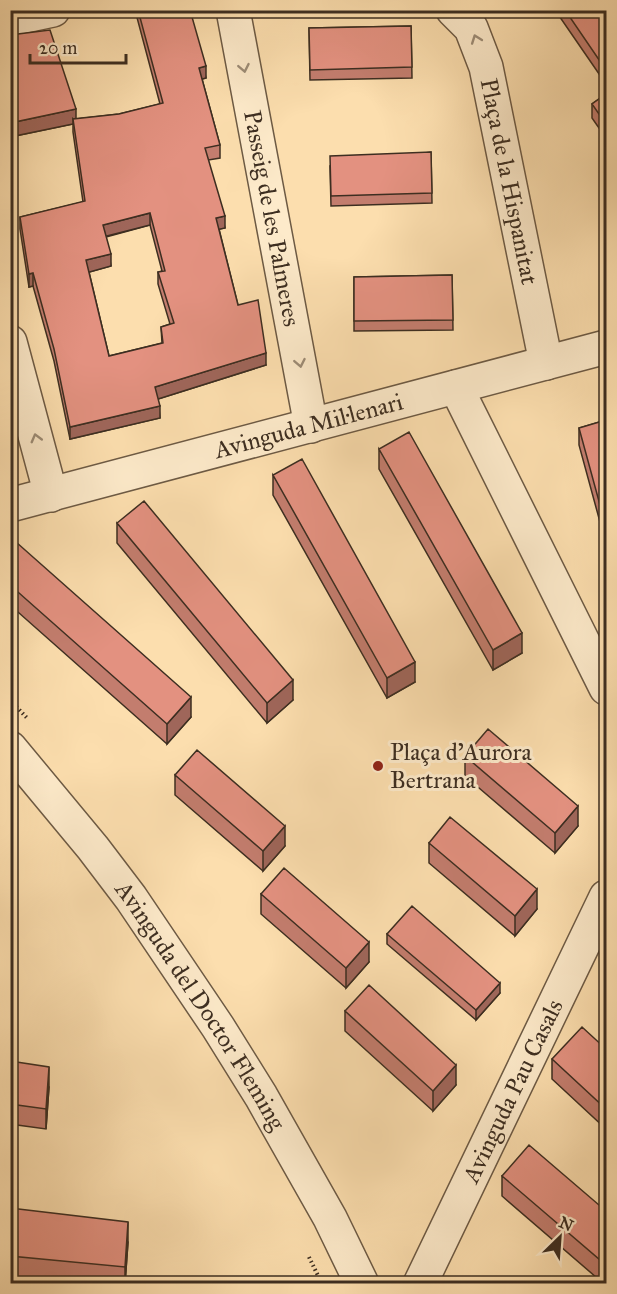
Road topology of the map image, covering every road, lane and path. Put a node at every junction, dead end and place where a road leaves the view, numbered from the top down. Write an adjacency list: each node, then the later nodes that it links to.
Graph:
1 (52, 10): 4 (street)
2 (233, 10): 9 (street, Passeig de les Palmeres, one-way to 9)
3 (453, 10): 7 (street, Plaça de la Hispanitat, one-way to 3)
4 (10, 17)
5 (10, 342): 10 (street, one-way to 5)
6 (606, 347): 7 (street, Avinguda Mil·lenari)
7 (546, 363): 8 (street, Avinguda Mil·lenari)
8 (456, 387): 9 (street, Avinguda Mil·lenari); 12 (street)
9 (311, 426): 10 (street, Avinguda Mil·lenari)
10 (51, 495): 11 (street, Avinguda Mil·lenari)
11 (10, 505)
12 (606, 688)
13 (10, 748): 17 (street, Avinguda del Doctor Fleming)
14 (606, 897): 18 (street, Avinguda Pau Casals)
15 (308, 1254): 16 (path)
16 (322, 1284)
17 (362, 1284)
18 (420, 1284)

